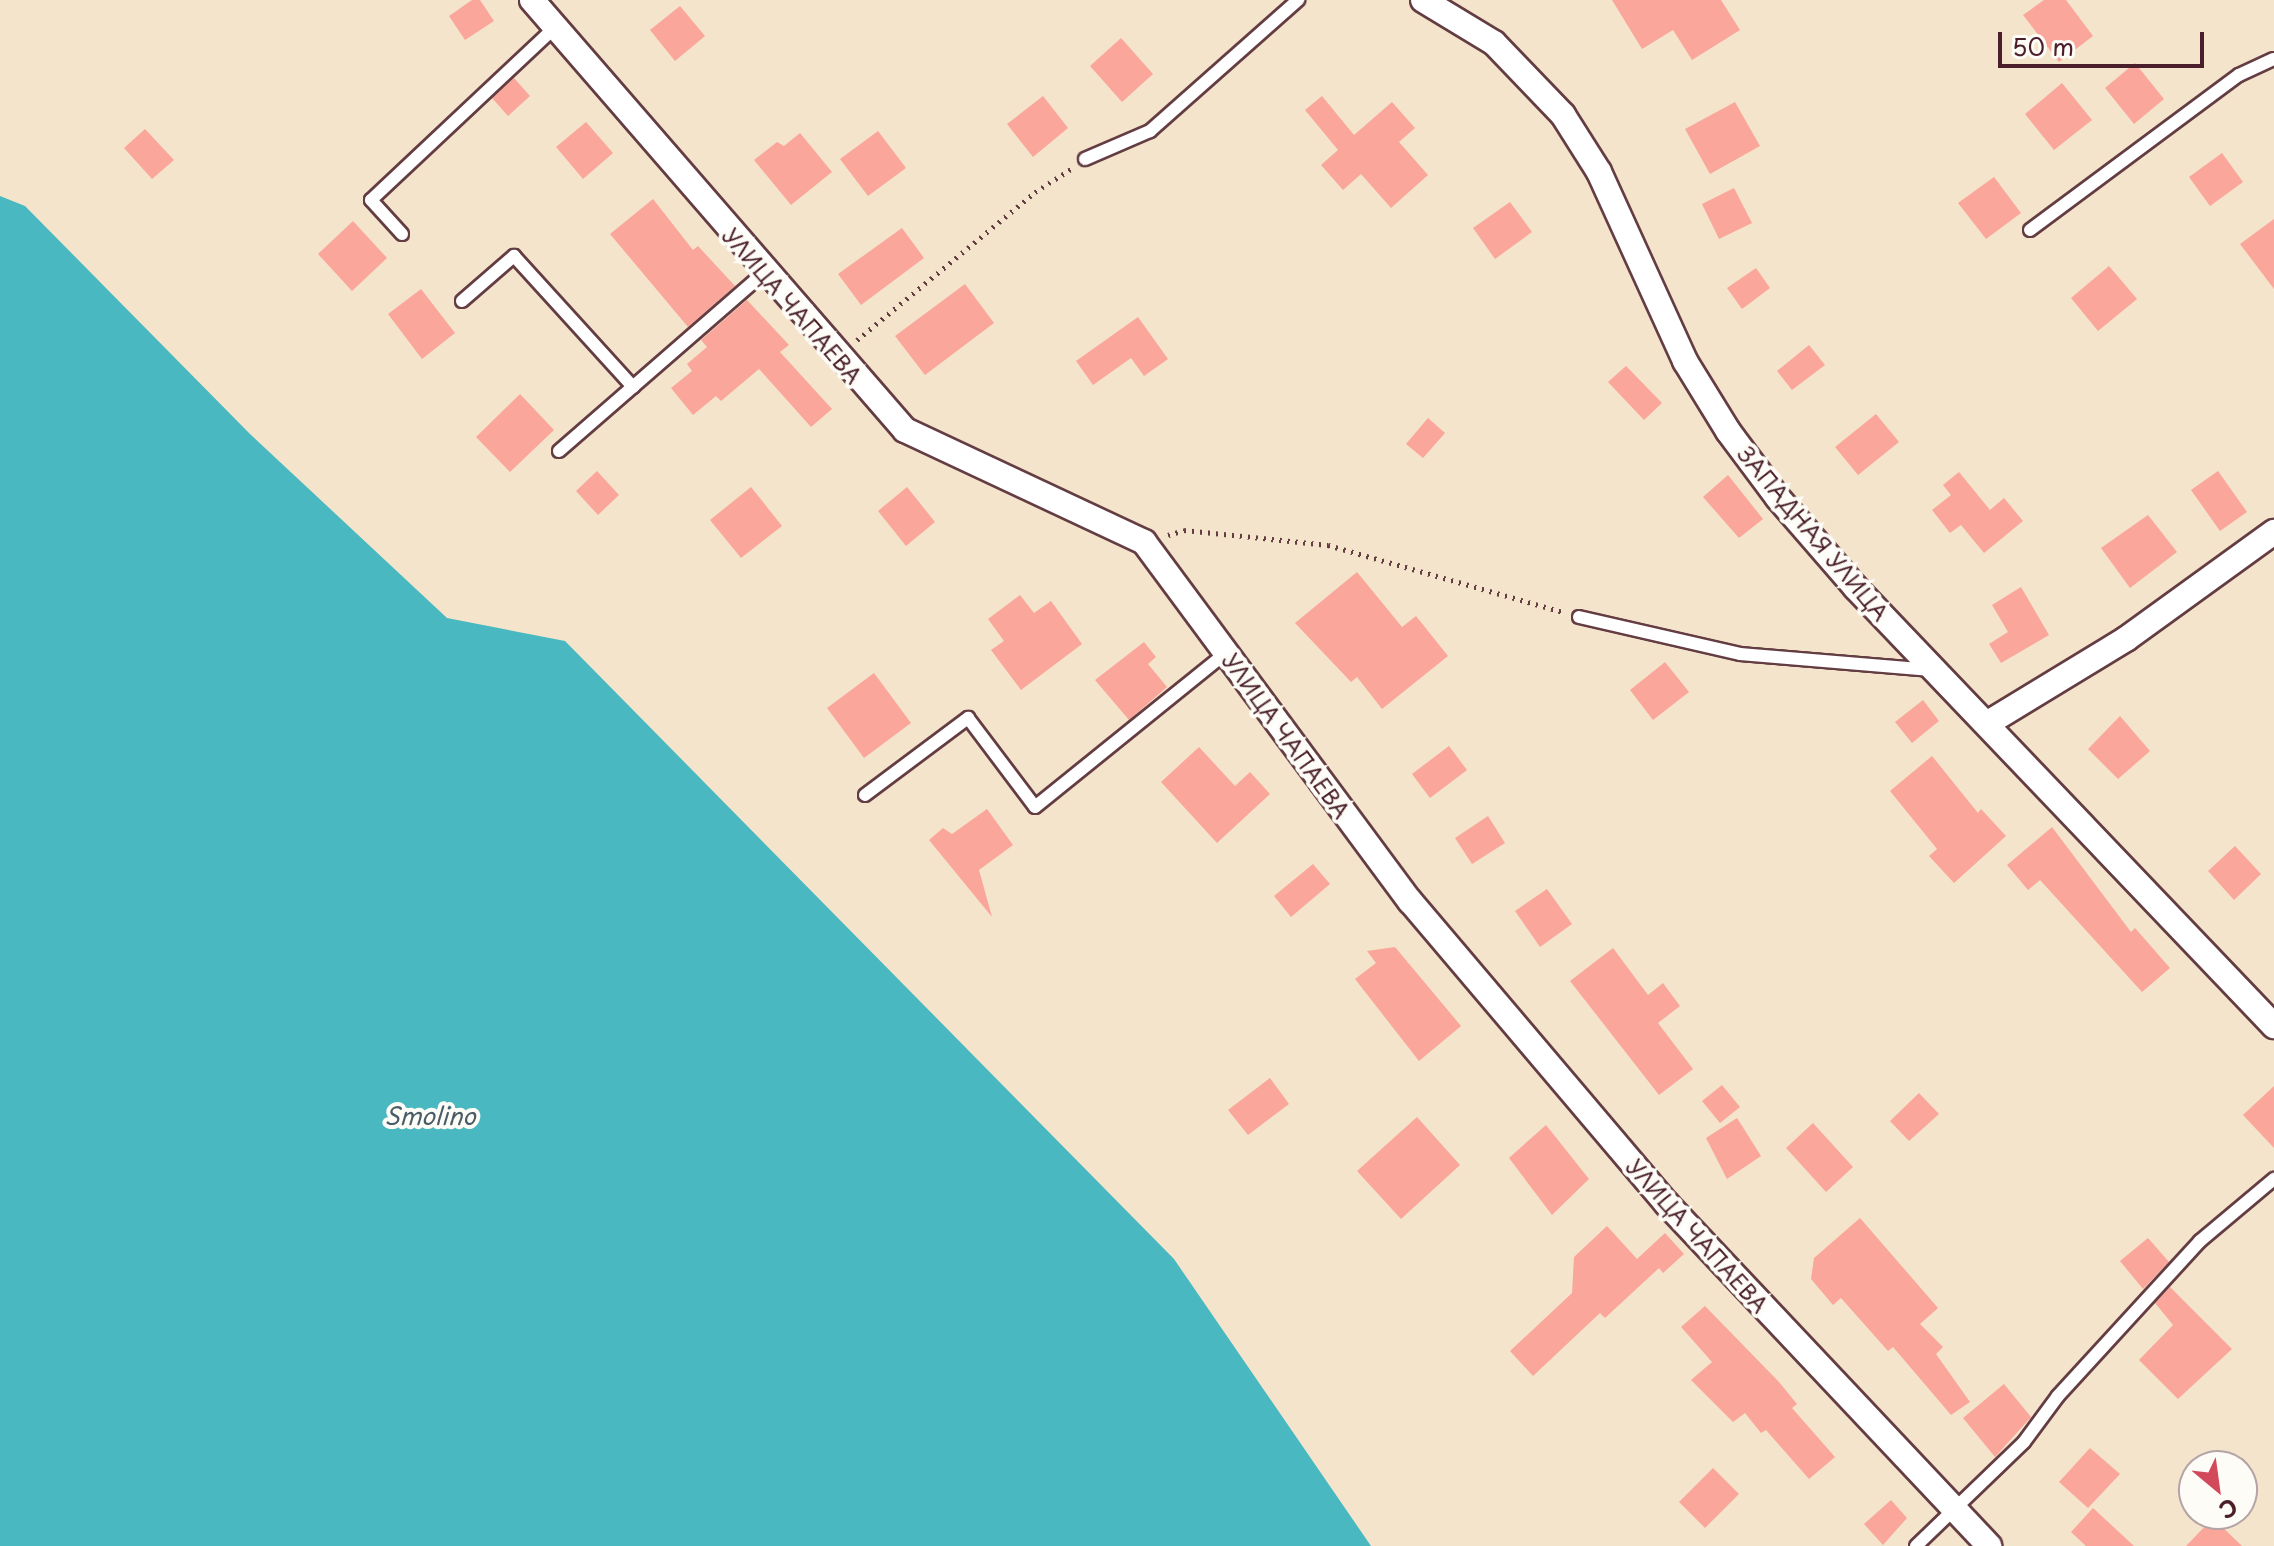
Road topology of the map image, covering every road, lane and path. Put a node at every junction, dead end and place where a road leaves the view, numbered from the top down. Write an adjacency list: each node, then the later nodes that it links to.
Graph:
1 (532, 0): 4 (street, УЛИЦА ЧАПАЕВА)
2 (1298, 0): 6 (lane)
3 (1423, 0): 18 (street, ЗАПАДНАЯ УЛИЦА)
4 (555, 27): 8 (lane); 9 (street, УЛИЦА ЧАПАЕВА)
5 (2274, 59): 7 (lane)
6 (1085, 159): 11 (path)
7 (2030, 230)
8 (402, 234)
9 (765, 272): 11 (street, УЛИЦА ЧАПАЕВА); 12 (lane)
10 (462, 301): 12 (lane)
11 (837, 356): 15 (street, УЛИЦА ЧАПАЕВА)
12 (633, 387): 13 (lane)
13 (559, 451)
14 (2274, 532): 19 (street)
15 (1144, 542): 16 (path); 17 (street, УЛИЦА ЧАПАЕВА)
16 (1579, 617): 18 (lane)
17 (1226, 653): 20 (lane); 23 (street, УЛИЦА ЧАПАЕВА)
18 (1935, 670): 19 (street, ЗАПАДНАЯ УЛИЦА)
19 (1988, 723): 21 (street, ЗАПАДНАЯ УЛИЦА)
20 (865, 795)
21 (2274, 1026)
22 (2274, 1179): 23 (lane)
23 (1952, 1510): 24 (lane); 25 (street, УЛИЦА ЧАПАЕВА)
24 (1916, 1546)
25 (1989, 1546)

